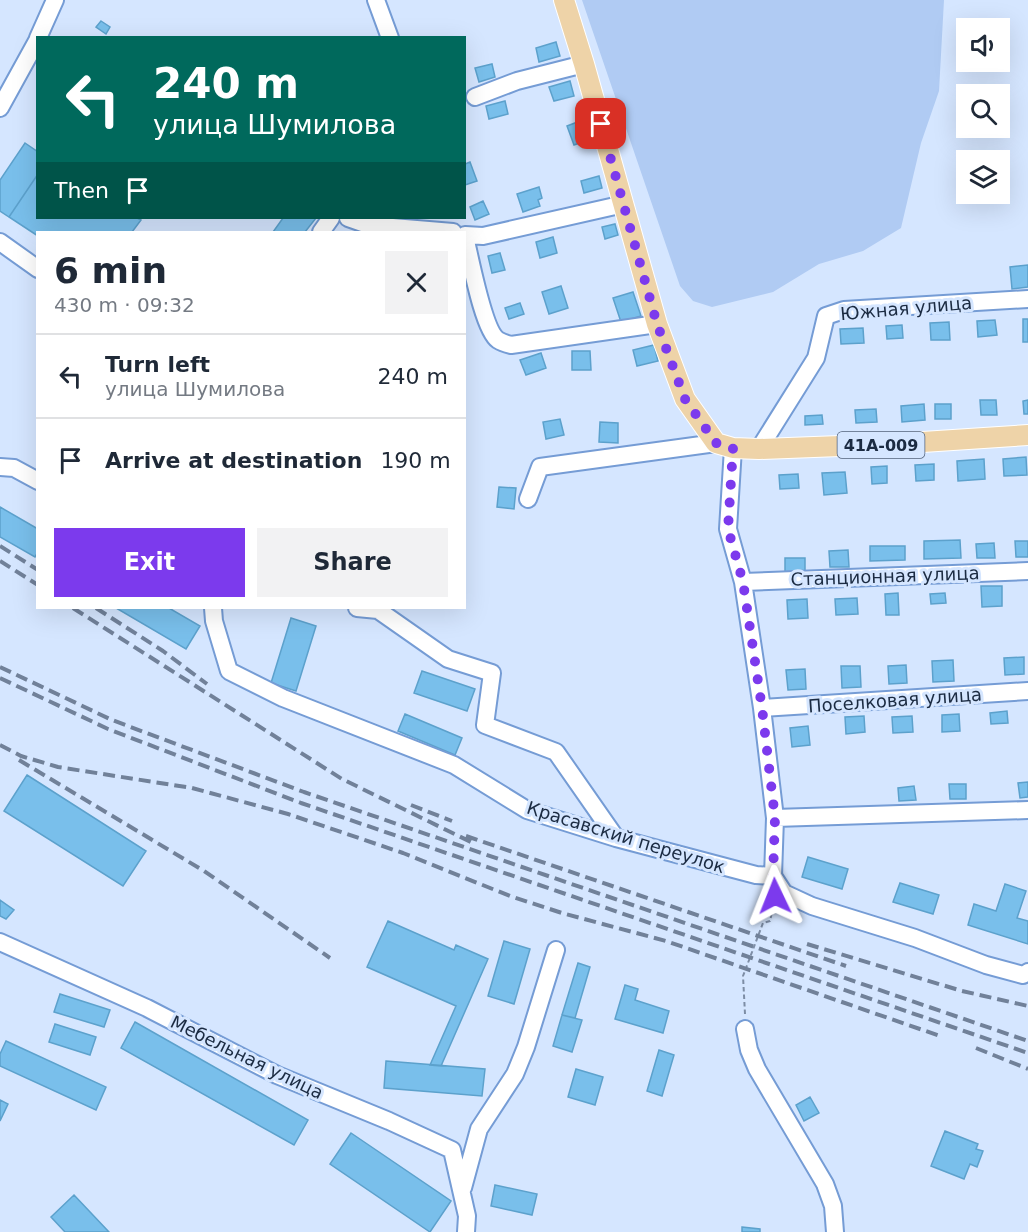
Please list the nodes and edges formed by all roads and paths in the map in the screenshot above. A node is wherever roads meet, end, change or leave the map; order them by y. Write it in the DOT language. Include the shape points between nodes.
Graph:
graph roads {
  1 [pos="55,0"];
  2 [pos="376,0"];
  3 [pos="564,0"];
  4 [pos="39,36"];
  5 [pos="389,36"];
  6 [pos="36,42"];
  7 [pos="584,64"];
  8 [pos="475,97"];
  9 [pos="0,108"];
  10 [pos="624,204"];
  11 [pos="351,219"];
  12 [pos="441,231"];
  13 [pos="466,235"];
  14 [pos="0,242"];
  15 [pos="466,243"];
  16 [pos="36,268"];
  17 [pos="1028,299"];
  18 [pos="657,324"];
  19 [pos="1028,435"];
  20 [pos="724,445"];
  21 [pos="759,449"];
  22 [pos="0,467"];
  23 [pos="36,480"];
  24 [pos="528,499"];
  25 [pos="1028,571"];
  26 [pos="743,582"];
  27 [pos="213,609"];
  28 [pos="368,609"];
  29 [pos="1028,691"];
  30 [pos="762,708"];
  31 [pos="1028,810"];
  32 [pos="775,818"];
  33 [pos="616,838"];
  34 [pos="773,876"];
  35 [pos="0,942"];
  36 [pos="556,950"];
  37 [pos="1028,972"];
  38 [pos="746,1029"];
  39 [pos="462,1192"];
  40 [pos="466,1232"];
  41 [pos="835,1232"];
  1 -- 4 [label="street"];
  2 -- 5 [label="street"];
  3 -- 7 [label="main road"];
  6 -- 9 [label="street"];
  7 -- 8 [label="street" via="517,81"];
  7 -- 10 [label="main road"];
  10 -- 13 [label="street" via="483,236"];
  10 -- 18 [label="main road"];
  11 -- 12 [label="street" via="368,225"];
  14 -- 16 [label="street"];
  15 -- 18 [label="street" via="489,330 497,340 511,345"];
  17 -- 21 [label="street, Южная улица" via="844,310 826,316 816,358"];
  18 -- 20 [label="main road" via="685,399"];
  19 -- 21 [label="main road, 41А-009"];
  20 -- 21 [label="main road, 41А-009"];
  20 -- 24 [label="street" via="540,468"];
  20 -- 26 [label="street" via="728,529"];
  22 -- 23 [label="street" via="14,468"];
  25 -- 26 [label="street, Станционная улица"];
  26 -- 30 [label="street"];
  27 -- 33 [label="street, Красавский переулок" via="229,671 283,698 454,765 527,810"];
  28 -- 33 [label="street" via="378,610 448,659 492,673 485,725 556,752"];
  29 -- 30 [label="street, Поселковая улица"];
  30 -- 32 [label="street"];
  31 -- 32 [label="street"];
  32 -- 34 [label="street"];
  33 -- 34 [label="street, Красавский переулок" via="756,875"];
  34 -- 37 [label="street" via="783,893 812,906 986,965 1023,975"];
  34 -- 38 [label="path" via="775,896 770,921 763,923 743,976"];
  35 -- 39 [label="street, Мебельная улица" via="147,1008 276,1075 452,1150"];
  36 -- 39 [label="street" via="526,1047 515,1074 479,1129"];
  38 -- 41 [label="street" via="757,1069 825,1184"];
  39 -- 40 [label="street, Мебельная улица"];
}
